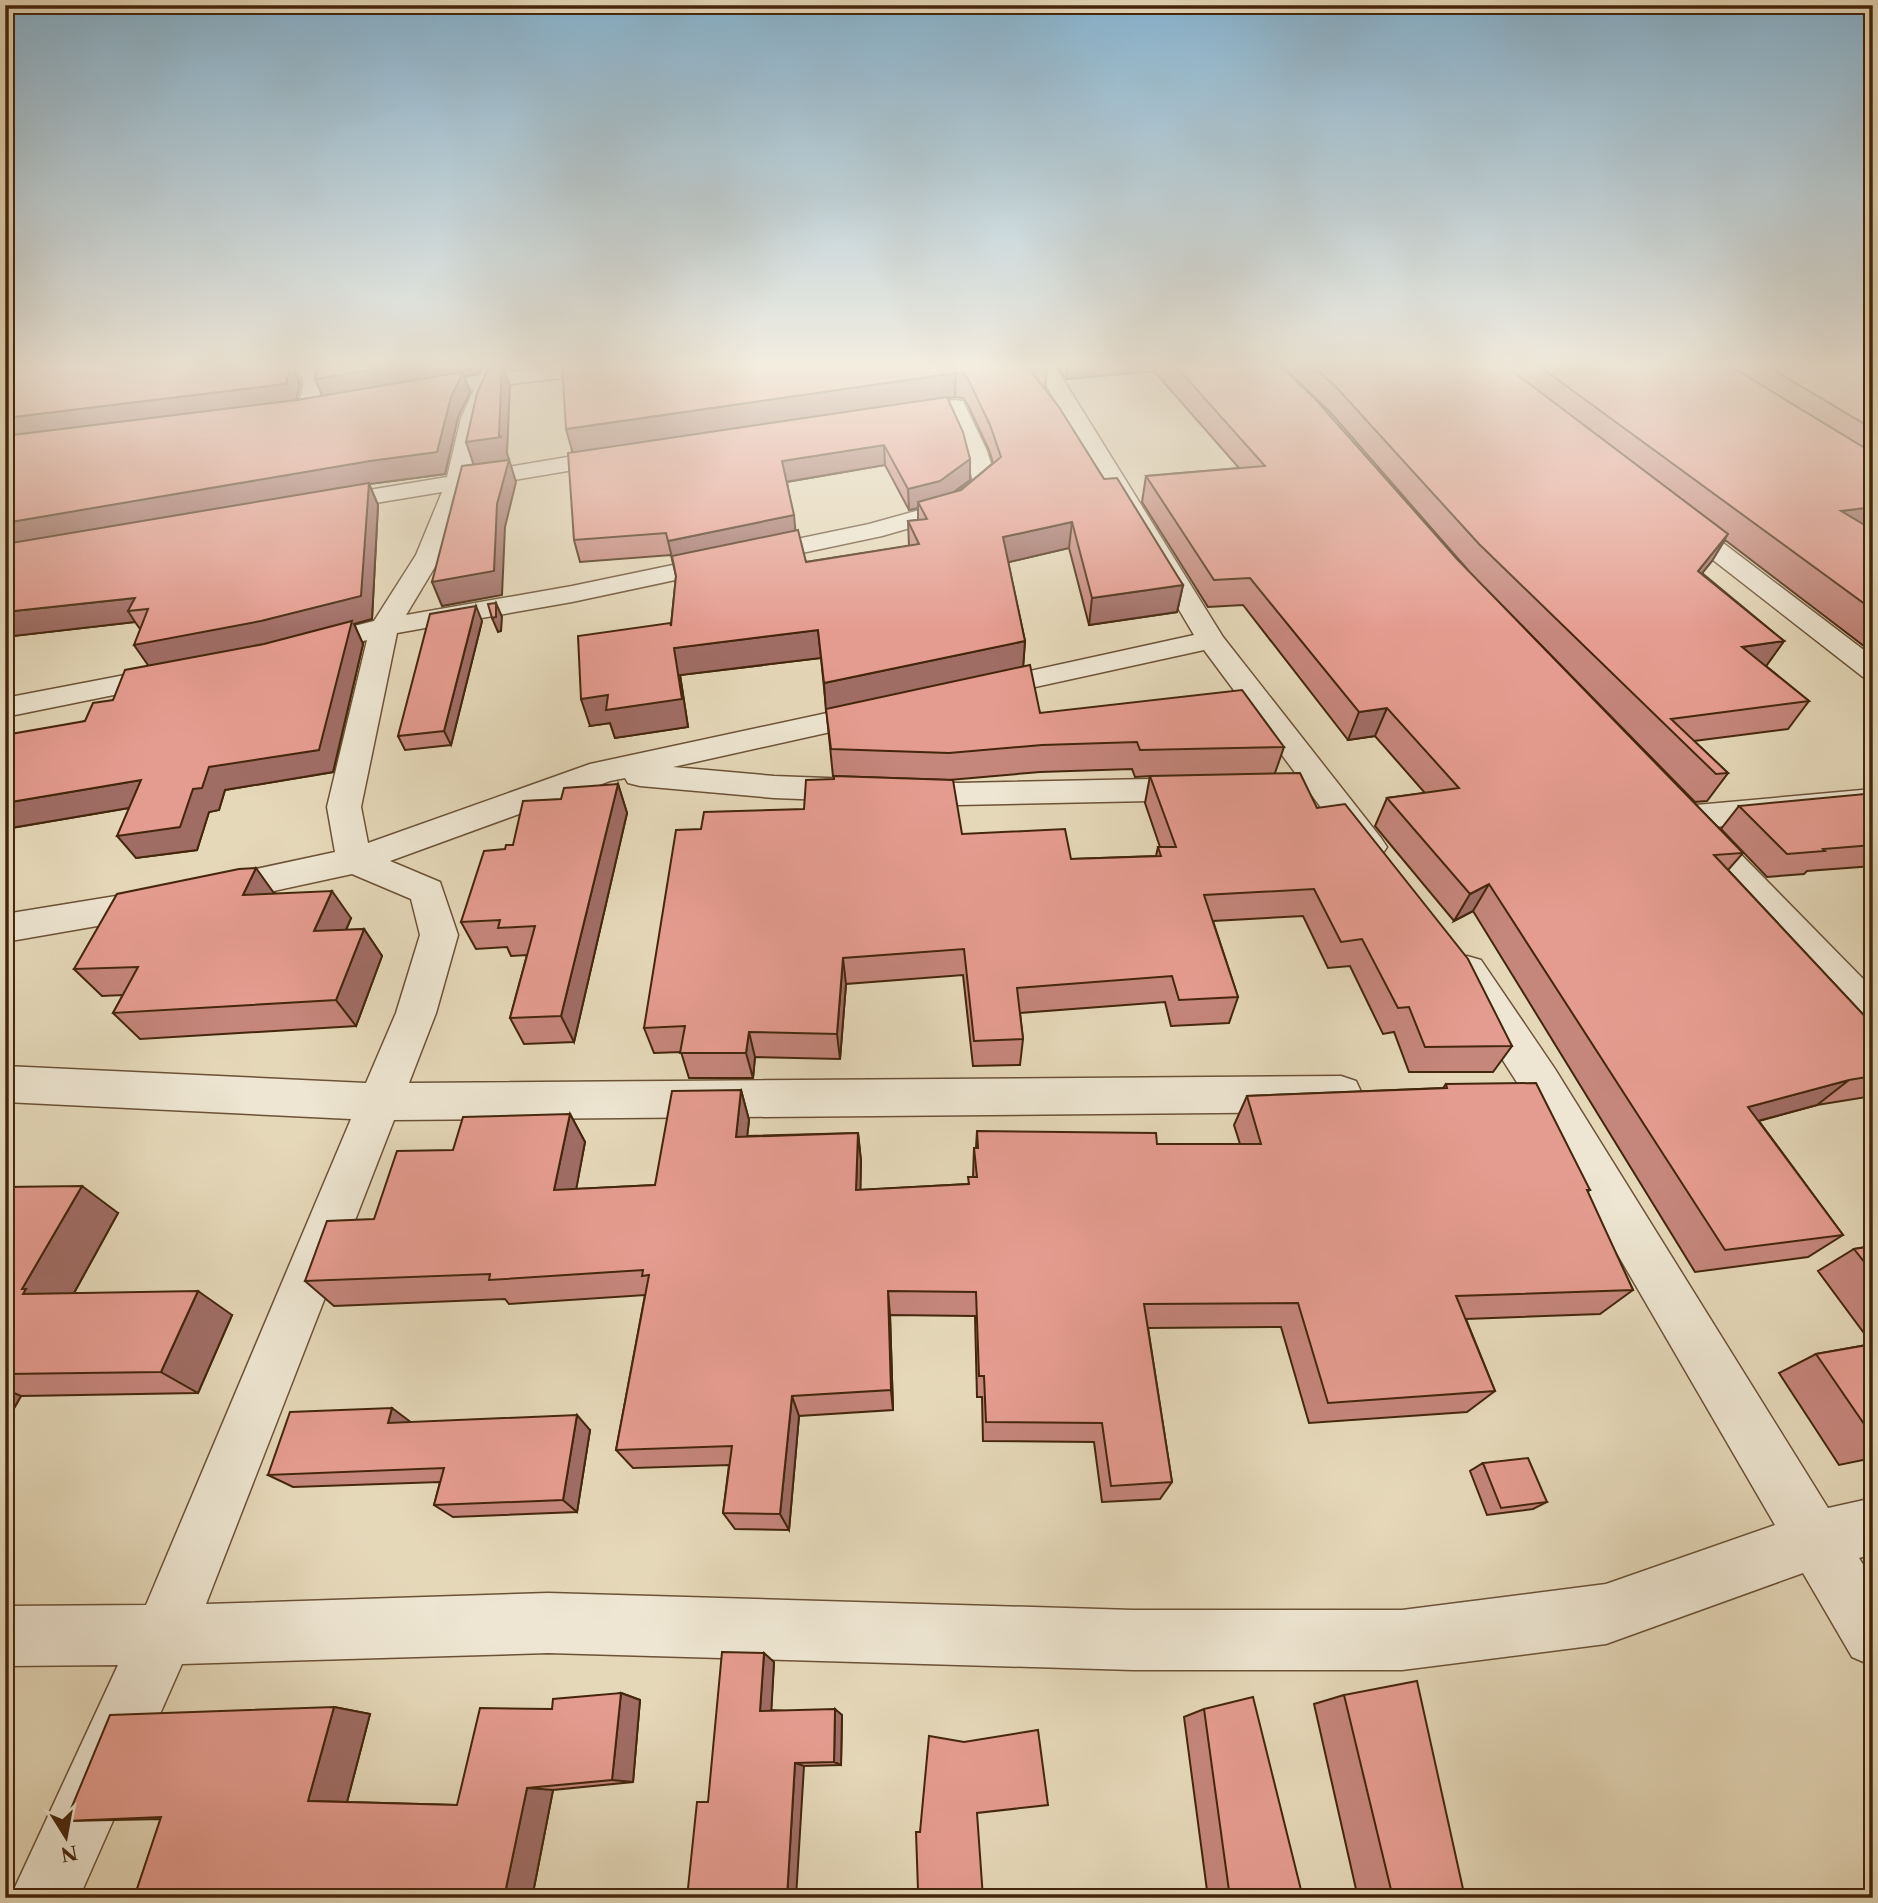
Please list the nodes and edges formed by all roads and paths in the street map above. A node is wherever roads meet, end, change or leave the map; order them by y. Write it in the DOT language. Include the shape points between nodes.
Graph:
graph roads {
  1 [pos="464,452"];
  2 [pos="643,452"];
  3 [pos="976,452"];
  4 [pos="1097,452"];
  5 [pos="458,481"];
  6 [pos="1652,500"];
  7 [pos="293,509"];
  8 [pos="384,627"];
  9 [pos="1211,640"];
  10 [pos="288,652"];
  11 [pos="197,670"];
  12 [pos="1873,671"];
  13 [pos="954,696"];
  14 [pos="914,704"];
  15 [pos="5,708"];
  16 [pos="602,772"];
  17 [pos="1320,786"];
  18 [pos="1278,787"];
  19 [pos="1236,788"];
  20 [pos="1873,800"];
  21 [pos="354,861"];
  22 [pos="1387,869"];
  23 [pos="5,928"];
  24 [pos="1445,942"];
  25 [pos="1873,1015"];
  26 [pos="5,1084"];
  27 [pos="1504,1092"];
  28 [pos="1546,1092"];
  29 [pos="1379,1093"];
  30 [pos="378,1102"];
  31 [pos="1873,1526"];
  32 [pos="1814,1540"];
  33 [pos="163,1635"];
  34 [pos="5,1636"];
  35 [pos="1873,1636"];
  36 [pos="44,1898"];
  1 -- 5 [label="street"];
  2 -- 5 [label="street"];
  3 -- 8 [label="street" via="985,483 950,509 873,531 572,594"];
  4 -- 9 [label="street"];
  5 -- 7 [label="street"];
  5 -- 8 [label="street" via="429,555"];
  6 -- 12 [label="street"];
  8 -- 10 [label="street"];
  8 -- 21 [label="street" via="344,807"];
  9 -- 13 [label="street"];
  9 -- 17 [label="street"];
  11 -- 15 [label="street"];
  14 -- 16 [label="street"];
  16 -- 19 [label="street" via="774,787 958,794"];
  16 -- 21 [label="street"];
  17 -- 18 [label="street"];
  17 -- 22 [label="street"];
  20 -- 25 [label="street" via="1675,808"];
  21 -- 23 [label="street" via="162,902"];
  21 -- 30 [label="street" via="427,891 439,935 416,1013"];
  24 -- 28 [label="street"];
  26 -- 30 [label="street"];
  27 -- 28 [label="street"];
  28 -- 32 [label="street"];
  29 -- 30 [label="street"];
  30 -- 33 [label="street"];
  31 -- 32 [label="street"];
  32 -- 33 [label="street" via="1606,1614 1402,1640 1133,1640 548,1623"];
  32 -- 35 [label="street"];
  33 -- 34 [label="street"];
  33 -- 36 [label="street"];
}
